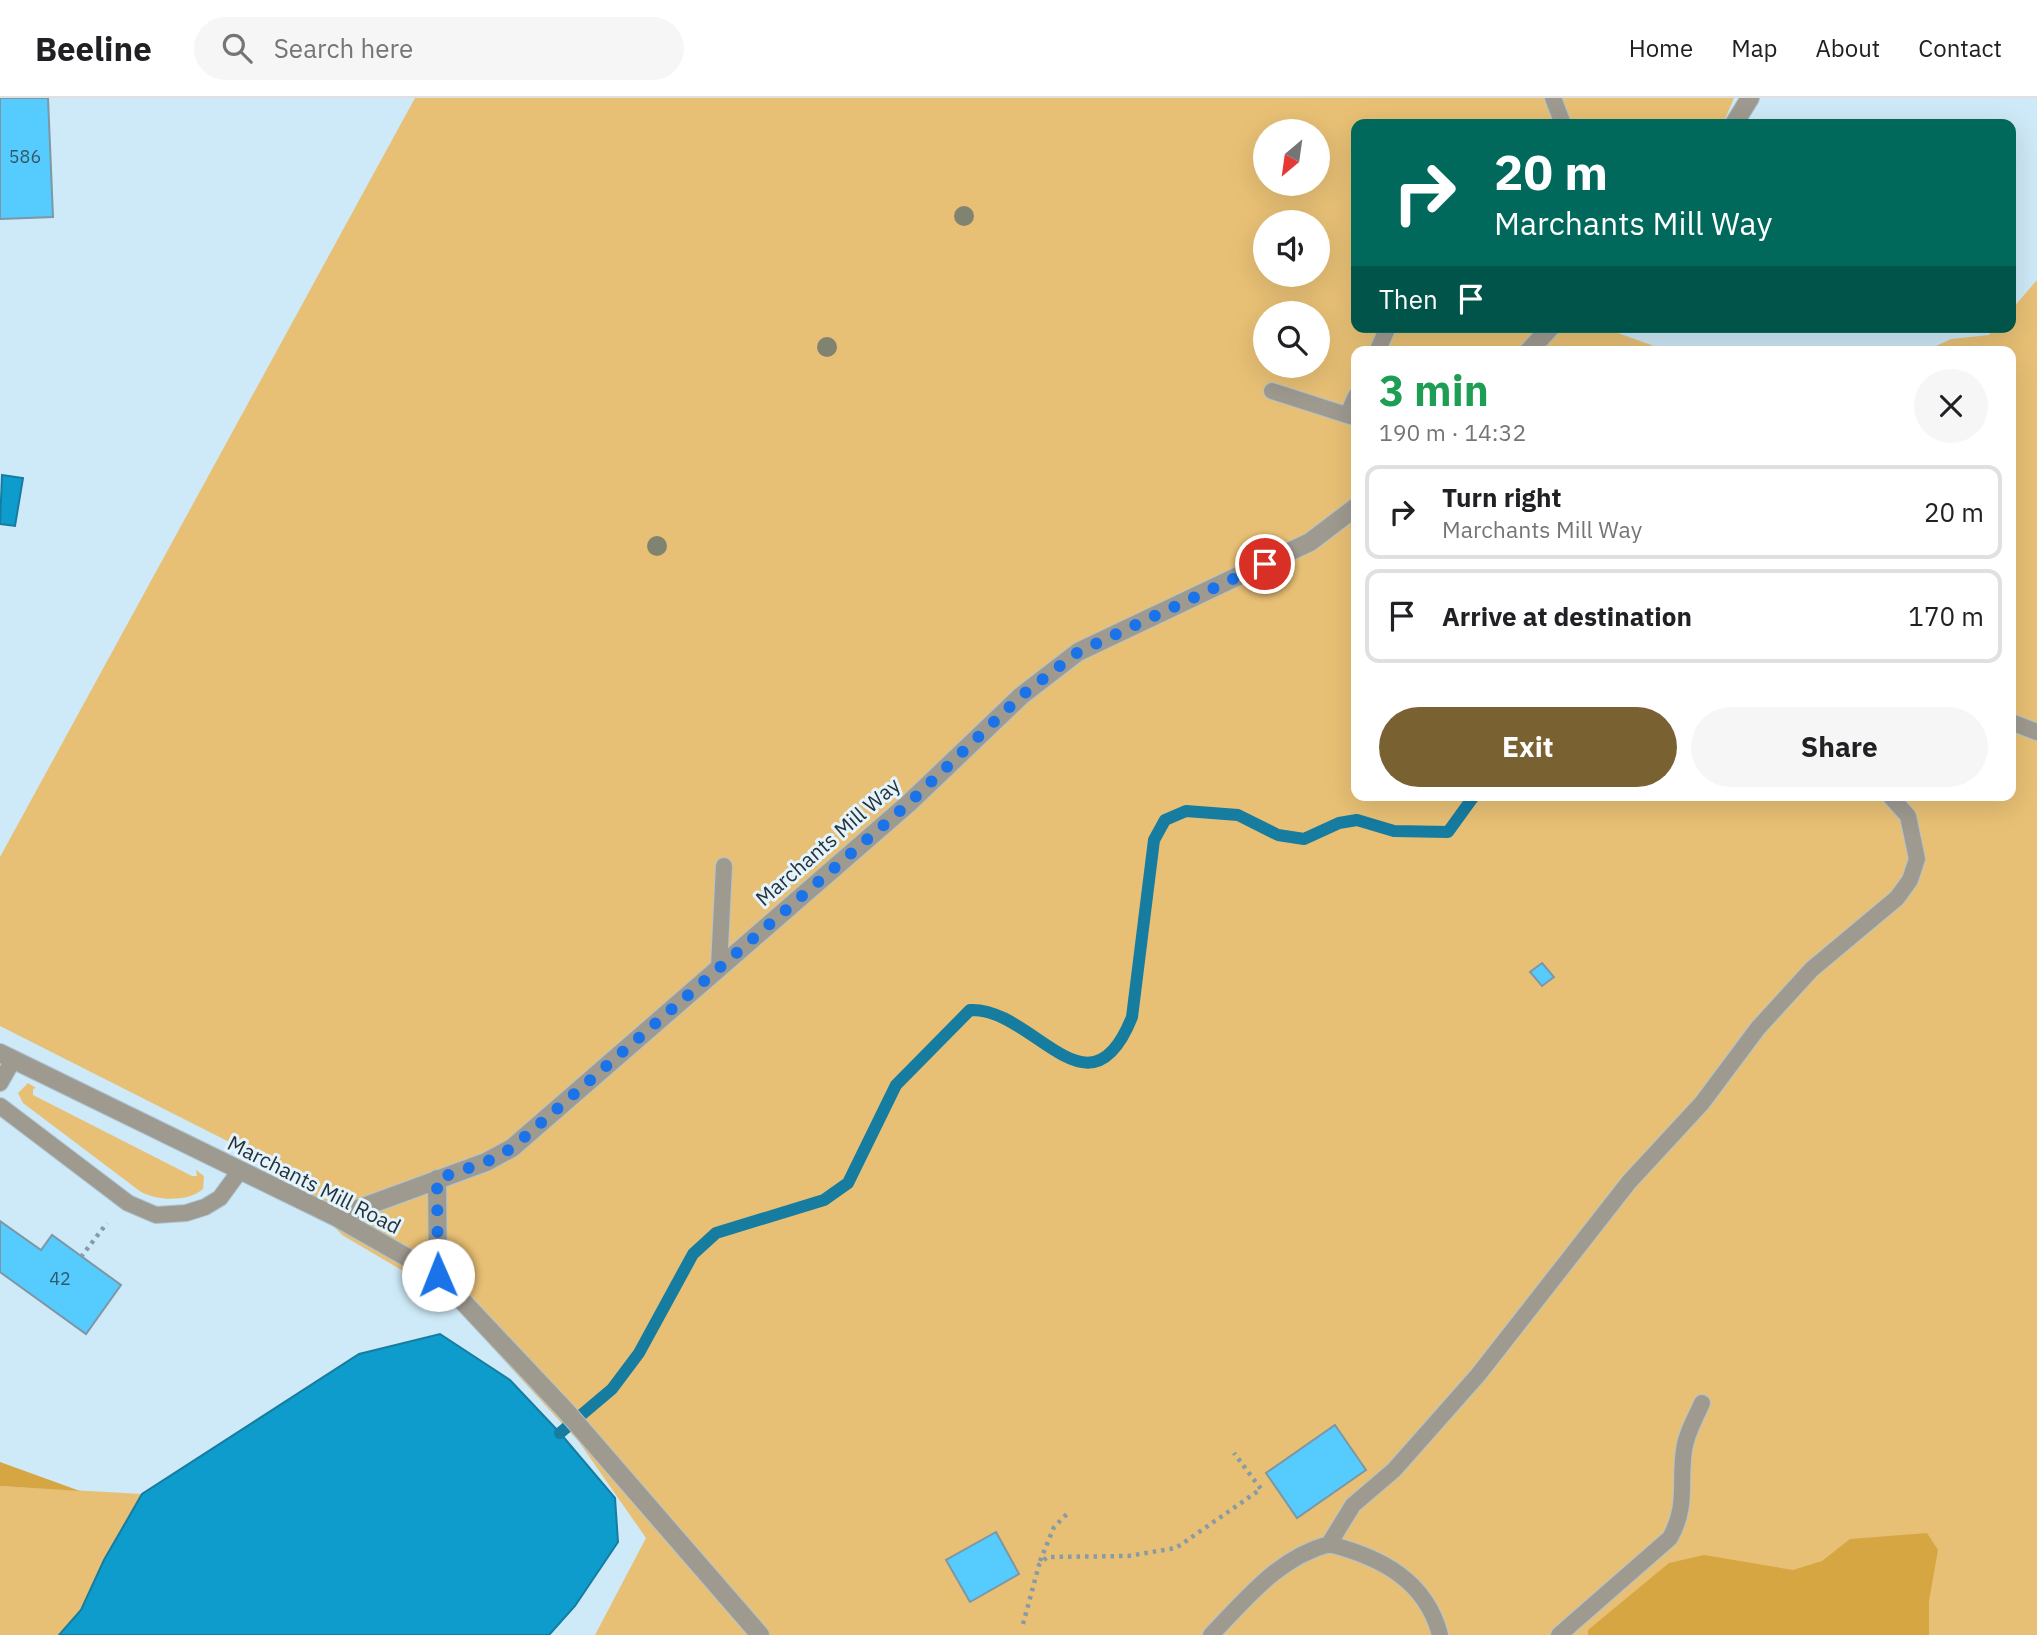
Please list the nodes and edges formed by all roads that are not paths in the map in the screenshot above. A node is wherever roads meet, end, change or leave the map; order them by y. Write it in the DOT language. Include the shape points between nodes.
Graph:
graph roads {
  1 [pos="1553,98"];
  2 [pos="1749,98"];
  3 [pos="1561,119"];
  4 [pos="1737,119"];
  5 [pos="1272,391"];
  6 [pos="1351,416"];
  7 [pos="1351,511"];
  8 [pos="2016,724"];
  9 [pos="2037,732"];
  10 [pos="1894,801"];
  11 [pos="724,866"];
  12 [pos="719,967"];
  13 [pos="7,1056"];
  14 [pos="0,1083"];
  15 [pos="0,1106"];
  16 [pos="239,1172"];
  17 [pos="437,1179"];
  18 [pos="336,1217"];
  19 [pos="438,1275"];
  20 [pos="1702,1403"];
  21 [pos="1329,1544"];
  22 [pos="760,1635"];
  23 [pos="1210,1635"];
  24 [pos="1440,1635"];
  25 [pos="1559,1635"];
  1 -- 3 [label="lane"];
  2 -- 4 [label="street"];
  5 -- 6 [label="lane"];
  7 -- 12 [label="street, Marchants Mill Way" via="1310,542 1078,652 1021,696 909,803"];
  8 -- 9 [label="lane"];
  10 -- 21 [label="lane" via="1908,816 1917,859 1897,898 1812,969 1758,1028 1702,1103 1629,1182 1478,1375 1394,1470 1353,1505"];
  11 -- 12 [label="lane"];
  12 -- 17 [label="street, Marchants Mill Way" via="512,1148"];
  13 -- 14 [label="lane"];
  13 -- 16 [label="street, Marchants Mill Road"];
  15 -- 16 [label="lane" via="124,1200 156,1214 186,1213 220,1198"];
  16 -- 18 [label="street, Marchants Mill Road"];
  17 -- 18 [label="street, Marchants Mill Way"];
  17 -- 19 [label="street"];
  18 -- 19 [label="street, Marchants Mill Road"];
  19 -- 22 [label="street, Marchants Mill Road" via="565,1410"];
  20 -- 25 [label="lane" via="1684,1447 1684,1501 1670,1538"];
  21 -- 23 [label="lane" via="1303,1551 1269,1576"];
  21 -- 24 [label="lane" via="1373,1558 1396,1572 1427,1601"];
}
